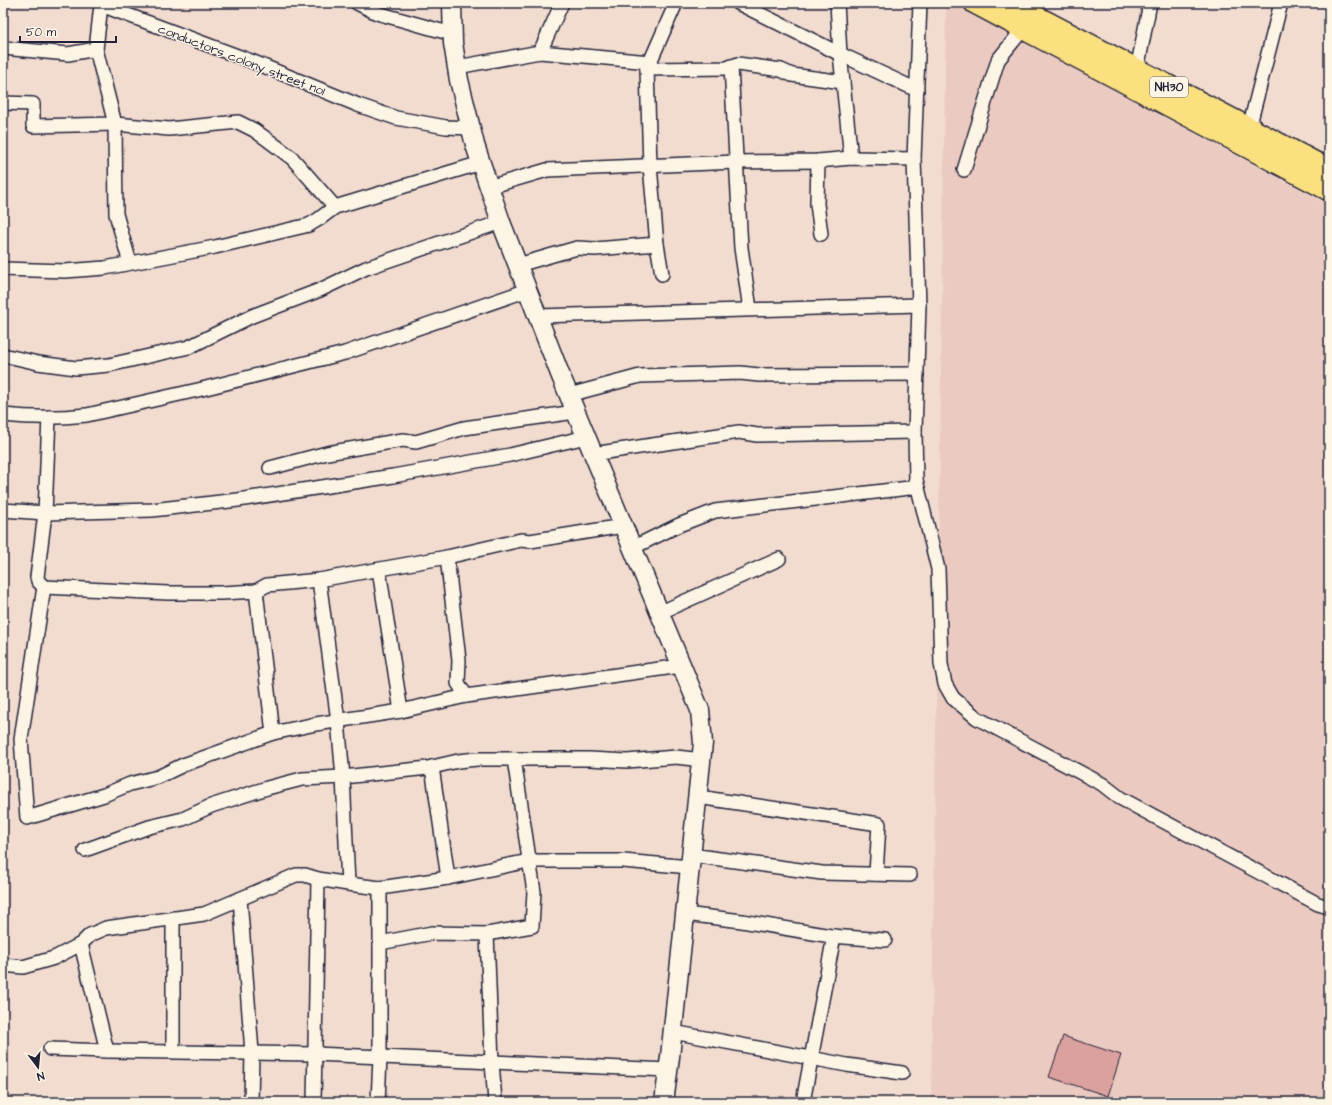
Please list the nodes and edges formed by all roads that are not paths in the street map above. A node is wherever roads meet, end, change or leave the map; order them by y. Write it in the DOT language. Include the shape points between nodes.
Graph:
graph roads {
  1 [pos="357,3"];
  2 [pos="452,3"];
  3 [pos="562,3"];
  4 [pos="676,3"];
  5 [pos="738,3"];
  6 [pos="837,3"];
  7 [pos="920,3"];
  8 [pos="975,3"];
  9 [pos="1010,3"];
  10 [pos="1150,3"];
  11 [pos="1281,3"];
  12 [pos="97,4"];
  13 [pos="1023,29"];
  14 [pos="452,34"];
  15 [pos="3,48"];
  16 [pos="96,49"];
  17 [pos="540,52"];
  18 [pos="840,54"];
  19 [pos="648,66"];
  20 [pos="731,66"];
  21 [pos="457,67"];
  22 [pos="1137,70"];
  23 [pos="843,82"];
  24 [pos="917,90"];
  25 [pos="3,103"];
  26 [pos="115,124"];
  27 [pos="470,128"];
  28 [pos="1249,128"];
  29 [pos="851,158"];
  30 [pos="914,159"];
  31 [pos="818,161"];
  32 [pos="736,162"];
  33 [pos="481,163"];
  34 [pos="650,166"];
  35 [pos="964,170"];
  36 [pos="1329,170"];
  37 [pos="490,187"];
  38 [pos="1329,190"];
  39 [pos="335,207"];
  40 [pos="501,222"];
  41 [pos="821,234"];
  42 [pos="657,244"];
  43 [pos="130,263"];
  44 [pos="518,265"];
  45 [pos="3,269"];
  46 [pos="662,274"];
  47 [pos="528,290"];
  48 [pos="919,305"];
  49 [pos="750,309"];
  50 [pos="538,316"];
  51 [pos="3,355"];
  52 [pos="917,374"];
  53 [pos="569,395"];
  54 [pos="575,412"];
  55 [pos="3,415"];
  56 [pos="49,417"];
  57 [pos="915,432"];
  58 [pos="586,437"];
  59 [pos="593,454"];
  60 [pos="270,468"];
  61 [pos="916,480"];
  62 [pos="3,510"];
  63 [pos="46,513"];
  64 [pos="623,526"];
  65 [pos="632,548"];
  66 [pos="447,557"];
  67 [pos="779,559"];
  68 [pos="380,570"];
  69 [pos="319,580"];
  70 [pos="44,587"];
  71 [pos="256,591"];
  72 [pos="659,613"];
  73 [pos="681,666"];
  74 [pos="466,696"];
  75 [pos="401,711"];
  76 [pos="338,721"];
  77 [pos="273,733"];
  78 [pos="514,759"];
  79 [pos="702,760"];
  80 [pos="432,767"];
  81 [pos="343,777"];
  82 [pos="698,797"];
  83 [pos="86,850"];
  84 [pos="528,860"];
  85 [pos="691,861"];
  86 [pos="876,874"];
  87 [pos="910,875"];
  88 [pos="448,878"];
  89 [pos="318,879"];
  90 [pos="348,884"];
  91 [pos="380,888"];
  92 [pos="240,899"];
  93 [pos="1329,907"];
  94 [pos="685,914"];
  95 [pos="173,918"];
  96 [pos="487,934"];
  97 [pos="834,936"];
  98 [pos="885,940"];
  99 [pos="81,944"];
  100 [pos="380,944"];
  101 [pos="3,965"];
  102 [pos="673,1032"];
  103 [pos="50,1049"];
  104 [pos="107,1051"];
  105 [pos="173,1051"];
  106 [pos="252,1052"];
  107 [pos="315,1054"];
  108 [pos="380,1056"];
  109 [pos="811,1058"];
  110 [pos="492,1062"];
  111 [pos="668,1070"];
  112 [pos="902,1073"];
  113 [pos="251,1102"];
  114 [pos="314,1102"];
  115 [pos="378,1102"];
  116 [pos="495,1102"];
  117 [pos="664,1102"];
  118 [pos="803,1102"];
  1 -- 14 [label="street" via="377,13"];
  2 -- 14 [label="main road"];
  3 -- 17 [label="street"];
  4 -- 19 [label="street"];
  5 -- 18 [label="street"];
  6 -- 18 [label="street"];
  7 -- 24 [label="street"];
  8 -- 13 [label="highway"];
  9 -- 22 [label="highway, NH30"];
  10 -- 22 [label="street"];
  11 -- 28 [label="street"];
  12 -- 16 [label="street, conductors colony street no1"];
  12 -- 27 [label="street, conductors colony street no1" via="396,118 446,128"];
  13 -- 35 [label="street" via="998,60"];
  13 -- 38 [label="highway"];
  14 -- 21 [label="main road"];
  15 -- 16 [label="street" via="68,54"];
  16 -- 26 [label="street, conductors colony street no1"];
  17 -- 19 [label="street"];
  17 -- 21 [label="street"];
  18 -- 23 [label="street"];
  18 -- 24 [label="street"];
  19 -- 20 [label="street"];
  19 -- 34 [label="street"];
  20 -- 23 [label="street" via="738,64 781,70 792,75"];
  20 -- 32 [label="street"];
  21 -- 27 [label="main road"];
  22 -- 28 [label="highway, NH30"];
  23 -- 29 [label="street"];
  24 -- 30 [label="street"];
  25 -- 26 [label="street" via="33,104 33,126"];
  26 -- 39 [label="street" via="169,129 238,122 254,130 292,158"];
  26 -- 43 [label="street, conductors colony street no1" via="116,214"];
  27 -- 33 [label="main road"];
  28 -- 36 [label="highway, NH30"];
  29 -- 30 [label="street"];
  29 -- 31 [label="street"];
  30 -- 48 [label="street"];
  31 -- 32 [label="street"];
  31 -- 41 [label="street" via="817,204"];
  32 -- 34 [label="street"];
  32 -- 49 [label="street" via="741,248"];
  33 -- 37 [label="main road"];
  33 -- 39 [label="street"];
  34 -- 37 [label="street" via="547,170"];
  34 -- 42 [label="street"];
  37 -- 40 [label="main road"];
  39 -- 43 [label="street" via="309,224 215,247"];
  40 -- 44 [label="main road"];
  40 -- 51 [label="street" via="366,268 320,290 252,316 189,347 109,365 76,368 38,364"];
  42 -- 44 [label="street" via="577,248"];
  42 -- 46 [label="street"];
  43 -- 45 [label="street" via="65,271"];
  44 -- 47 [label="main road"];
  47 -- 50 [label="main road"];
  47 -- 56 [label="street" via="345,353 87,416"];
  48 -- 49 [label="street"];
  48 -- 52 [label="street"];
  49 -- 50 [label="street"];
  50 -- 53 [label="main road"];
  52 -- 53 [label="street" via="740,373 640,376"];
  52 -- 57 [label="street"];
  53 -- 54 [label="main road"];
  54 -- 58 [label="main road"];
  54 -- 60 [label="street" via="464,428 416,442 403,440 327,453"];
  55 -- 56 [label="street"];
  56 -- 63 [label="street"];
  57 -- 59 [label="street" via="757,435 739,432"];
  57 -- 61 [label="street"];
  58 -- 59 [label="main road"];
  58 -- 63 [label="street" via="510,455 238,500 152,510"];
  59 -- 64 [label="main road"];
  61 -- 65 [label="street" via="909,488 716,511"];
  61 -- 93 [label="street" via="938,569 941,664 945,684 953,698 977,718 1102,784 1120,798 1312,901"];
  62 -- 63 [label="street"];
  63 -- 70 [label="street" via="37,577"];
  64 -- 65 [label="main road"];
  64 -- 66 [label="street" via="530,541 522,540"];
  65 -- 72 [label="main road"];
  66 -- 68 [label="street"];
  66 -- 74 [label="street" via="459,660 458,683"];
  67 -- 72 [label="street"];
  68 -- 69 [label="street"];
  68 -- 75 [label="street"];
  69 -- 71 [label="street" via="266,585"];
  69 -- 76 [label="street"];
  70 -- 71 [label="street" via="168,593"];
  70 -- 77 [label="street" via="21,739 27,818 158,777 183,765"];
  71 -- 77 [label="street"];
  72 -- 73 [label="main road"];
  73 -- 74 [label="street"];
  73 -- 79 [label="main road" via="700,710"];
  74 -- 75 [label="street"];
  75 -- 76 [label="street"];
  76 -- 77 [label="street"];
  76 -- 81 [label="street"];
  78 -- 79 [label="street" via="627,760 676,757"];
  78 -- 80 [label="street" via="477,759"];
  78 -- 84 [label="street"];
  79 -- 82 [label="main road"];
  80 -- 81 [label="street"];
  80 -- 88 [label="street"];
  81 -- 83 [label="street" via="302,779 267,788 211,806 183,819 149,827"];
  81 -- 90 [label="street"];
  82 -- 85 [label="main road"];
  82 -- 86 [label="street" via="879,824"];
  84 -- 85 [label="street"];
  84 -- 88 [label="street"];
  84 -- 96 [label="street" via="534,892 532,926"];
  85 -- 86 [label="street" via="822,873"];
  85 -- 94 [label="main road"];
  86 -- 87 [label="street"];
  88 -- 91 [label="street"];
  89 -- 90 [label="street"];
  89 -- 92 [label="street" via="296,875"];
  89 -- 107 [label="street"];
  90 -- 91 [label="street"];
  91 -- 100 [label="street"];
  92 -- 95 [label="street" via="204,914"];
  92 -- 106 [label="street"];
  94 -- 97 [label="street"];
  94 -- 102 [label="main road"];
  95 -- 99 [label="street" via="106,928 90,935"];
  95 -- 105 [label="street"];
  96 -- 100 [label="street" via="432,933"];
  96 -- 110 [label="street"];
  97 -- 98 [label="street"];
  97 -- 109 [label="street"];
  99 -- 101 [label="street" via="54,958 24,967"];
  99 -- 104 [label="street"];
  100 -- 108 [label="street"];
  102 -- 109 [label="street"];
  102 -- 111 [label="main road"];
  103 -- 104 [label="street"];
  104 -- 105 [label="street"];
  105 -- 106 [label="street"];
  106 -- 107 [label="street"];
  106 -- 113 [label="street"];
  107 -- 108 [label="street"];
  107 -- 114 [label="street"];
  108 -- 110 [label="street"];
  108 -- 115 [label="street"];
  109 -- 112 [label="street"];
  109 -- 118 [label="street"];
  110 -- 111 [label="street"];
  110 -- 116 [label="street"];
  111 -- 117 [label="main road"];
}
